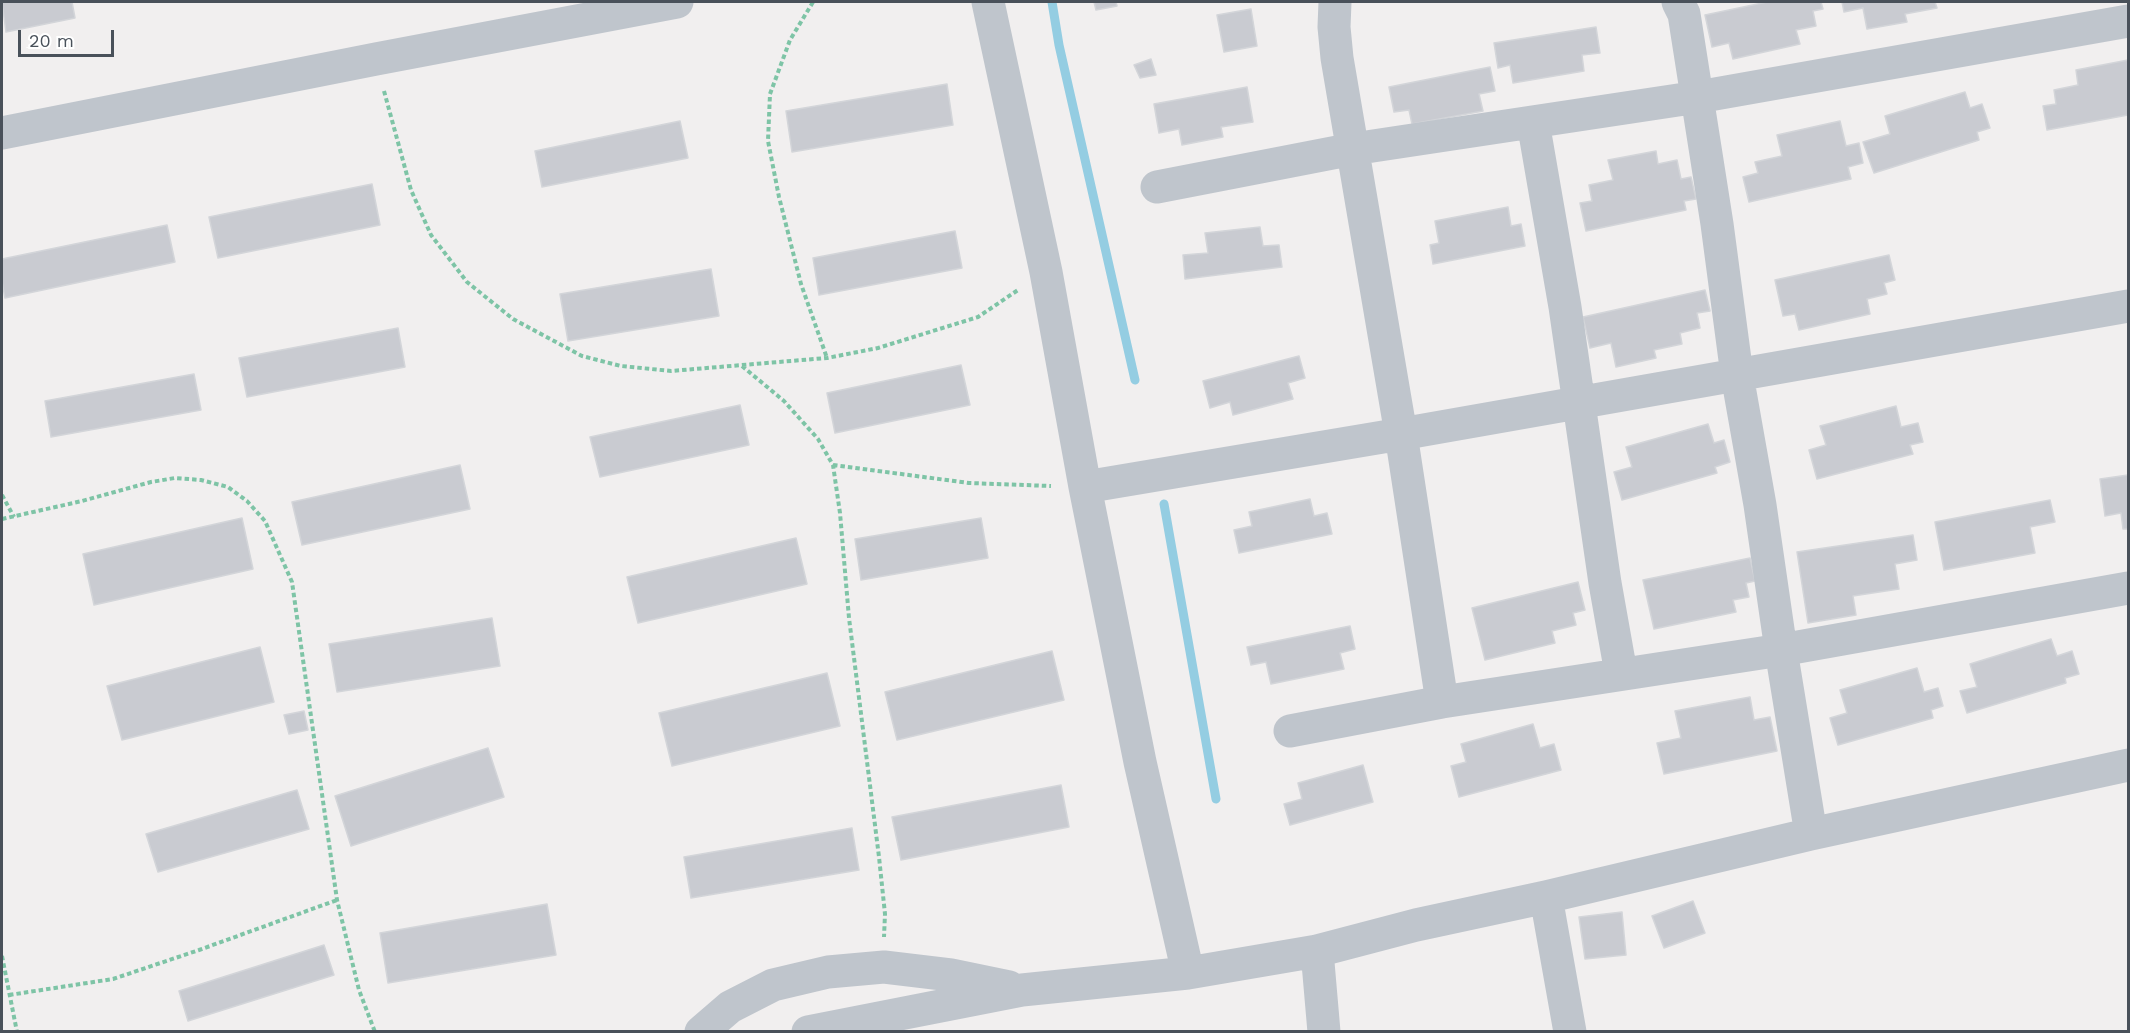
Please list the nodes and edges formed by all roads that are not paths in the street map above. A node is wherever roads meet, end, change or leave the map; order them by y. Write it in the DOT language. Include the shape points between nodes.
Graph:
graph roads {
  1 [pos="677,2"];
  2 [pos="988,2"];
  3 [pos="1335,2"];
  4 [pos="1678,2"];
  5 [pos="2128,21"];
  6 [pos="1698,97"];
  7 [pos="1533,122"];
  8 [pos="2,133"];
  9 [pos="1353,149"];
  10 [pos="1157,187"];
  11 [pos="2128,306"];
  12 [pos="1737,375"];
  13 [pos="1580,403"];
  14 [pos="1401,434"];
  15 [pos="1085,487"];
  16 [pos="2128,588"];
  17 [pos="1781,650"];
  18 [pos="1622,673"];
  19 [pos="1442,702"];
  20 [pos="1290,731"];
  21 [pos="2128,765"];
  22 [pos="1811,834"];
  23 [pos="1546,897"];
  24 [pos="1317,951"];
  25 [pos="1188,973"];
  26 [pos="1022,990"];
  27 [pos="891,1024"];
  28 [pos="701,1032"];
  29 [pos="808,1032"];
  30 [pos="1324,1032"];
  31 [pos="1570,1032"];
  1 -- 8 [label="lane"];
  2 -- 15 [label="lane" via="1046,272"];
  3 -- 9 [label="lane" via="1337,58"];
  4 -- 6 [label="lane" via="1684,14"];
  5 -- 6 [label="lane"];
  6 -- 7 [label="lane"];
  6 -- 12 [label="lane"];
  7 -- 9 [label="lane"];
  7 -- 13 [label="lane"];
  9 -- 10 [label="lane"];
  9 -- 14 [label="lane"];
  11 -- 12 [label="lane"];
  12 -- 13 [label="lane"];
  12 -- 17 [label="lane"];
  13 -- 14 [label="lane"];
  13 -- 18 [label="lane"];
  14 -- 15 [label="lane"];
  14 -- 19 [label="lane"];
  15 -- 25 [label="lane" via="1140,762"];
  16 -- 17 [label="lane"];
  17 -- 18 [label="lane"];
  17 -- 22 [label="lane"];
  18 -- 19 [label="lane"];
  19 -- 20 [label="lane"];
  21 -- 22 [label="lane"];
  22 -- 23 [label="lane"];
  23 -- 24 [label="lane"];
  23 -- 31 [label="lane"];
  24 -- 25 [label="lane"];
  24 -- 30 [label="lane"];
  25 -- 26 [label="lane"];
  26 -- 27 [label="lane"];
  26 -- 28 [label="lane" via="951,975 884,967 828,972 773,985 730,1007"];
  27 -- 29 [label="lane"];
}
